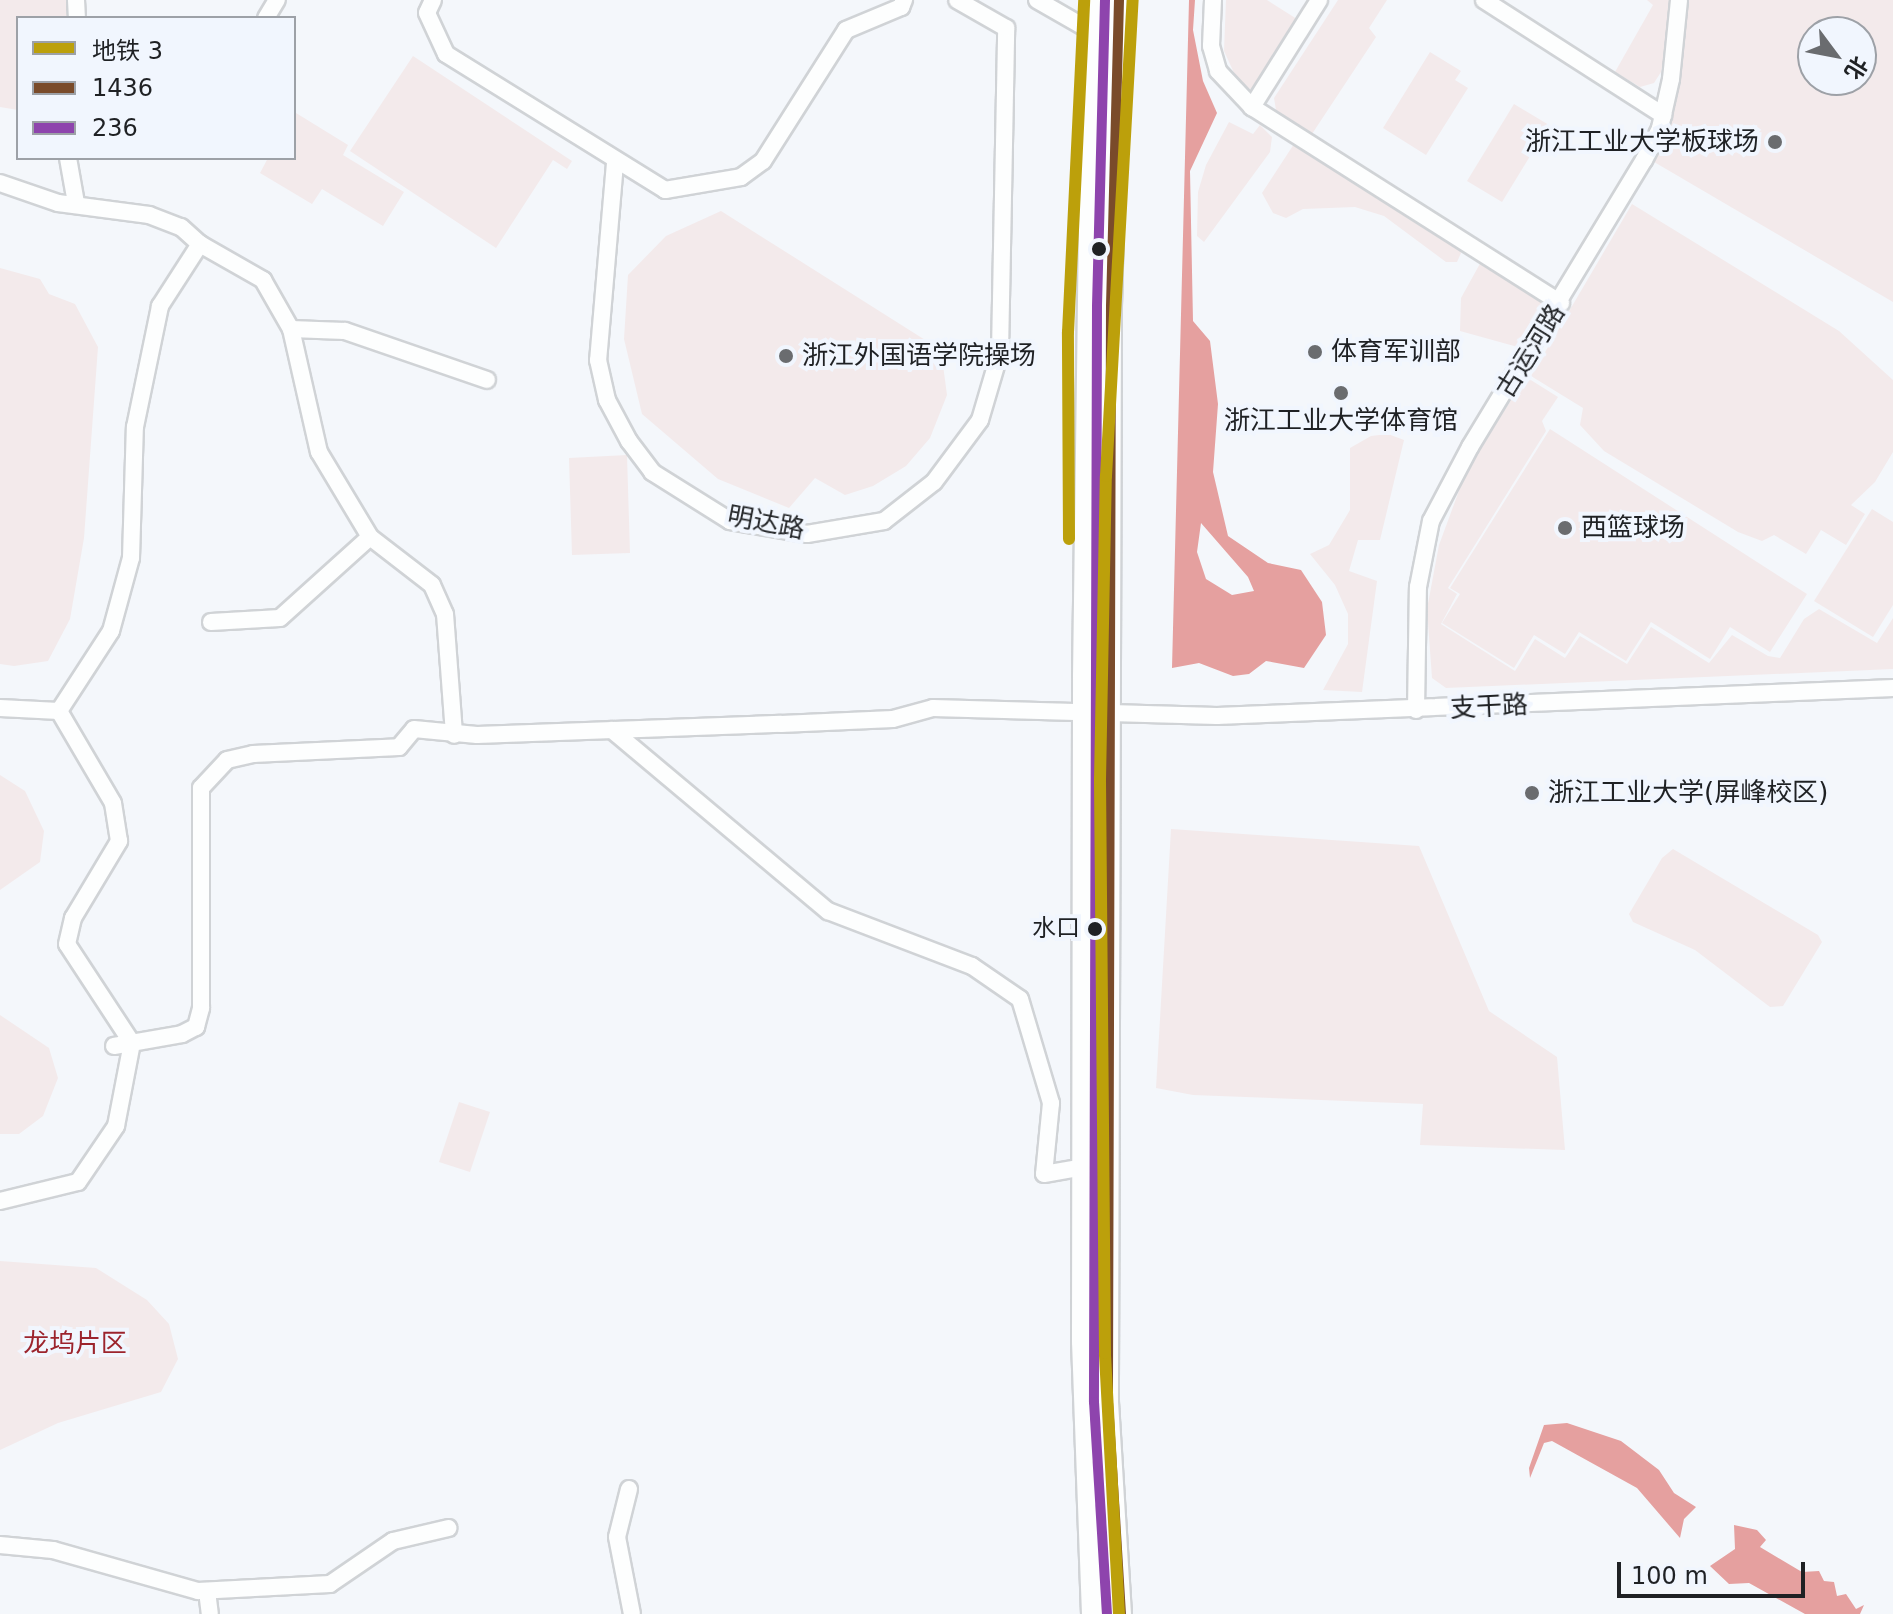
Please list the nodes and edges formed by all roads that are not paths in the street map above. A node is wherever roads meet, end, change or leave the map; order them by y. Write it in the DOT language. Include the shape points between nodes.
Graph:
graph roads {
  1 [pos="433,0"];
  2 [pos="904,0"];
  3 [pos="957,0"];
  4 [pos="1037,0"];
  5 [pos="1092,0"];
  6 [pos="1119,0"];
  7 [pos="1213,0"];
  8 [pos="1319,0"];
  9 [pos="1484,0"];
  10 [pos="1679,0"];
  11 [pos="1091,31"];
  12 [pos="1252,107"];
  13 [pos="1663,115"];
  14 [pos="68,160"];
  15 [pos="615,163"];
  16 [pos="0,183"];
  17 [pos="76,203"];
  18 [pos="200,244"];
  19 [pos="1561,303"];
  20 [pos="291,329"];
  21 [pos="487,380"];
  22 [pos="370,537"];
  23 [pos="211,622"];
  24 [pos="1893,688"];
  25 [pos="0,708"];
  26 [pos="1416,710"];
  27 [pos="59,711"];
  28 [pos="1084,713"];
  29 [pos="1110,714"];
  30 [pos="612,730"];
  31 [pos="454,735"];
  32 [pos="132,1043"];
  33 [pos="114,1046"];
  34 [pos="1083,1167"];
  35 [pos="0,1201"];
  36 [pos="629,1489"];
  37 [pos="449,1528"];
  38 [pos="0,1545"];
  39 [pos="207,1591"];
  40 [pos="1120,1602"];
  41 [pos="1091,1604"];
  42 [pos="210,1614"];
  43 [pos="632,1614"];
  1 -- 15 [label="street" via="427,13 446,54"];
  2 -- 15 [label="street" via="901,7 846,30 763,161 741,177 665,190"];
  3 -- 15 [label="street, 明达路" via="1006,28 1000,352 980,420 934,482 884,521 807,534 730,521 652,472 607,400 598,360"];
  4 -- 11 [label="street"];
  5 -- 11 [label="main road"];
  6 -- 29 [label="main road"];
  7 -- 12 [label="street" via="1211,46 1218,71"];
  8 -- 12 [label="street"];
  9 -- 13 [label="street"];
  10 -- 13 [label="street, 古运河路"];
  11 -- 28 [label="main road"];
  12 -- 19 [label="street"];
  13 -- 19 [label="street, 古运河路" via="1636,176"];
  14 -- 17 [label="street"];
  16 -- 17 [label="street" via="26,196"];
  17 -- 18 [label="street" via="149,215 181,227"];
  18 -- 20 [label="street" via="263,280"];
  18 -- 27 [label="street" via="160,306 135,427 131,558 111,631"];
  19 -- 26 [label="street, 古运河路" via="1431,521 1418,587"];
  20 -- 21 [label="street" via="345,331"];
  20 -- 22 [label="street" via="319,452"];
  22 -- 23 [label="street" via="280,618"];
  22 -- 31 [label="street" via="432,585 445,614"];
  24 -- 26 [label="street, 支干路"];
  25 -- 27 [label="street"];
  26 -- 29 [label="street, 支干路"];
  27 -- 32 [label="street" via="113,803 119,841 73,918 67,944"];
  28 -- 29 [label="street, 支干路"];
  28 -- 30 [label="street, 支干路" via="933,708 893,719"];
  28 -- 34 [label="main road"];
  29 -- 40 [label="main road" via="1108,1402"];
  30 -- 31 [label="street, 支干路"];
  30 -- 34 [label="street" via="828,911 972,966 1020,999 1051,1103 1044,1174"];
  31 -- 32 [label="street, 支干路" via="414,729 399,747 253,754 227,760 214,772 201,788 198,806 201,1008 196,1027"];
  32 -- 33 [label="street"];
  32 -- 35 [label="street" via="116,1126 78,1182"];
  34 -- 41 [label="main road" via="1082,1387"];
  36 -- 43 [label="street" via="617,1537"];
  37 -- 39 [label="street" via="393,1541 330,1584"];
  38 -- 39 [label="street" via="53,1550"];
  39 -- 42 [label="street"];
}
